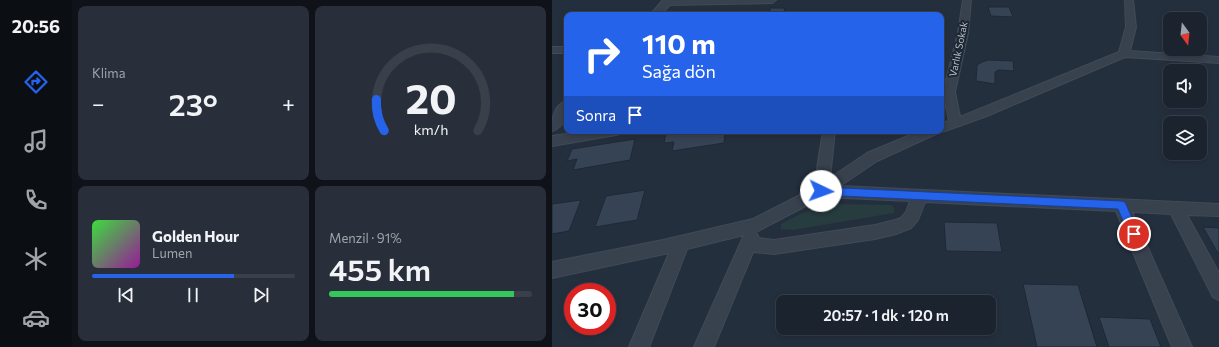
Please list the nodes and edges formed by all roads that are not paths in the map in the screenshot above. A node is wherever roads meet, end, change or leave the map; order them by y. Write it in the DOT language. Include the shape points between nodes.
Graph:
graph roads {
  1 [pos="772,0"];
  2 [pos="967,0"];
  3 [pos="1129,0"];
  4 [pos="668,1"];
  5 [pos="658,12"];
  6 [pos="552,50"];
  7 [pos="564,50"];
  8 [pos="1124,54"];
  9 [pos="1219,60"];
  10 [pos="564,110"];
  11 [pos="956,122"];
  12 [pos="552,126"];
  13 [pos="944,127"];
  14 [pos="597,134"];
  15 [pos="829,134"];
  16 [pos="925,134"];
  17 [pos="552,141"];
  18 [pos="821,191"];
  19 [pos="919,196"];
  20 [pos="1121,205"];
  21 [pos="1176,208"];
  22 [pos="1219,210"];
  23 [pos="756,225"];
  24 [pos="681,243"];
  25 [pos="748,244"];
  26 [pos="552,270"];
  27 [pos="1219,291"];
  28 [pos="639,347"];
  29 [pos="704,347"];
  30 [pos="1182,347"];
  1 -- 4 [label="street"];
  2 -- 11 [label="street, Varlık Sokak" via="963,33 949,92"];
  3 -- 8 [label="street" via="1131,27"];
  4 -- 5 [label="street"];
  6 -- 7 [label="street"];
  8 -- 9 [label="street"];
  8 -- 11 [label="street"];
  10 -- 12 [label="street"];
  11 -- 13 [label="street"];
  14 -- 17 [label="street"];
  15 -- 18 [label="street"];
  16 -- 18 [label="street" via="872,157"];
  18 -- 19 [label="street"];
  18 -- 23 [label="street"];
  19 -- 20 [label="street"];
  19 -- 25 [label="street" via="914,215 906,223 896,227 774,247"];
  20 -- 21 [label="street"];
  20 -- 30 [label="street"];
  21 -- 22 [label="street"];
  21 -- 27 [label="street"];
  23 -- 24 [label="street"];
  23 -- 25 [label="street"];
  24 -- 26 [label="street"];
  24 -- 28 [label="street"];
  25 -- 29 [label="street"];
}
